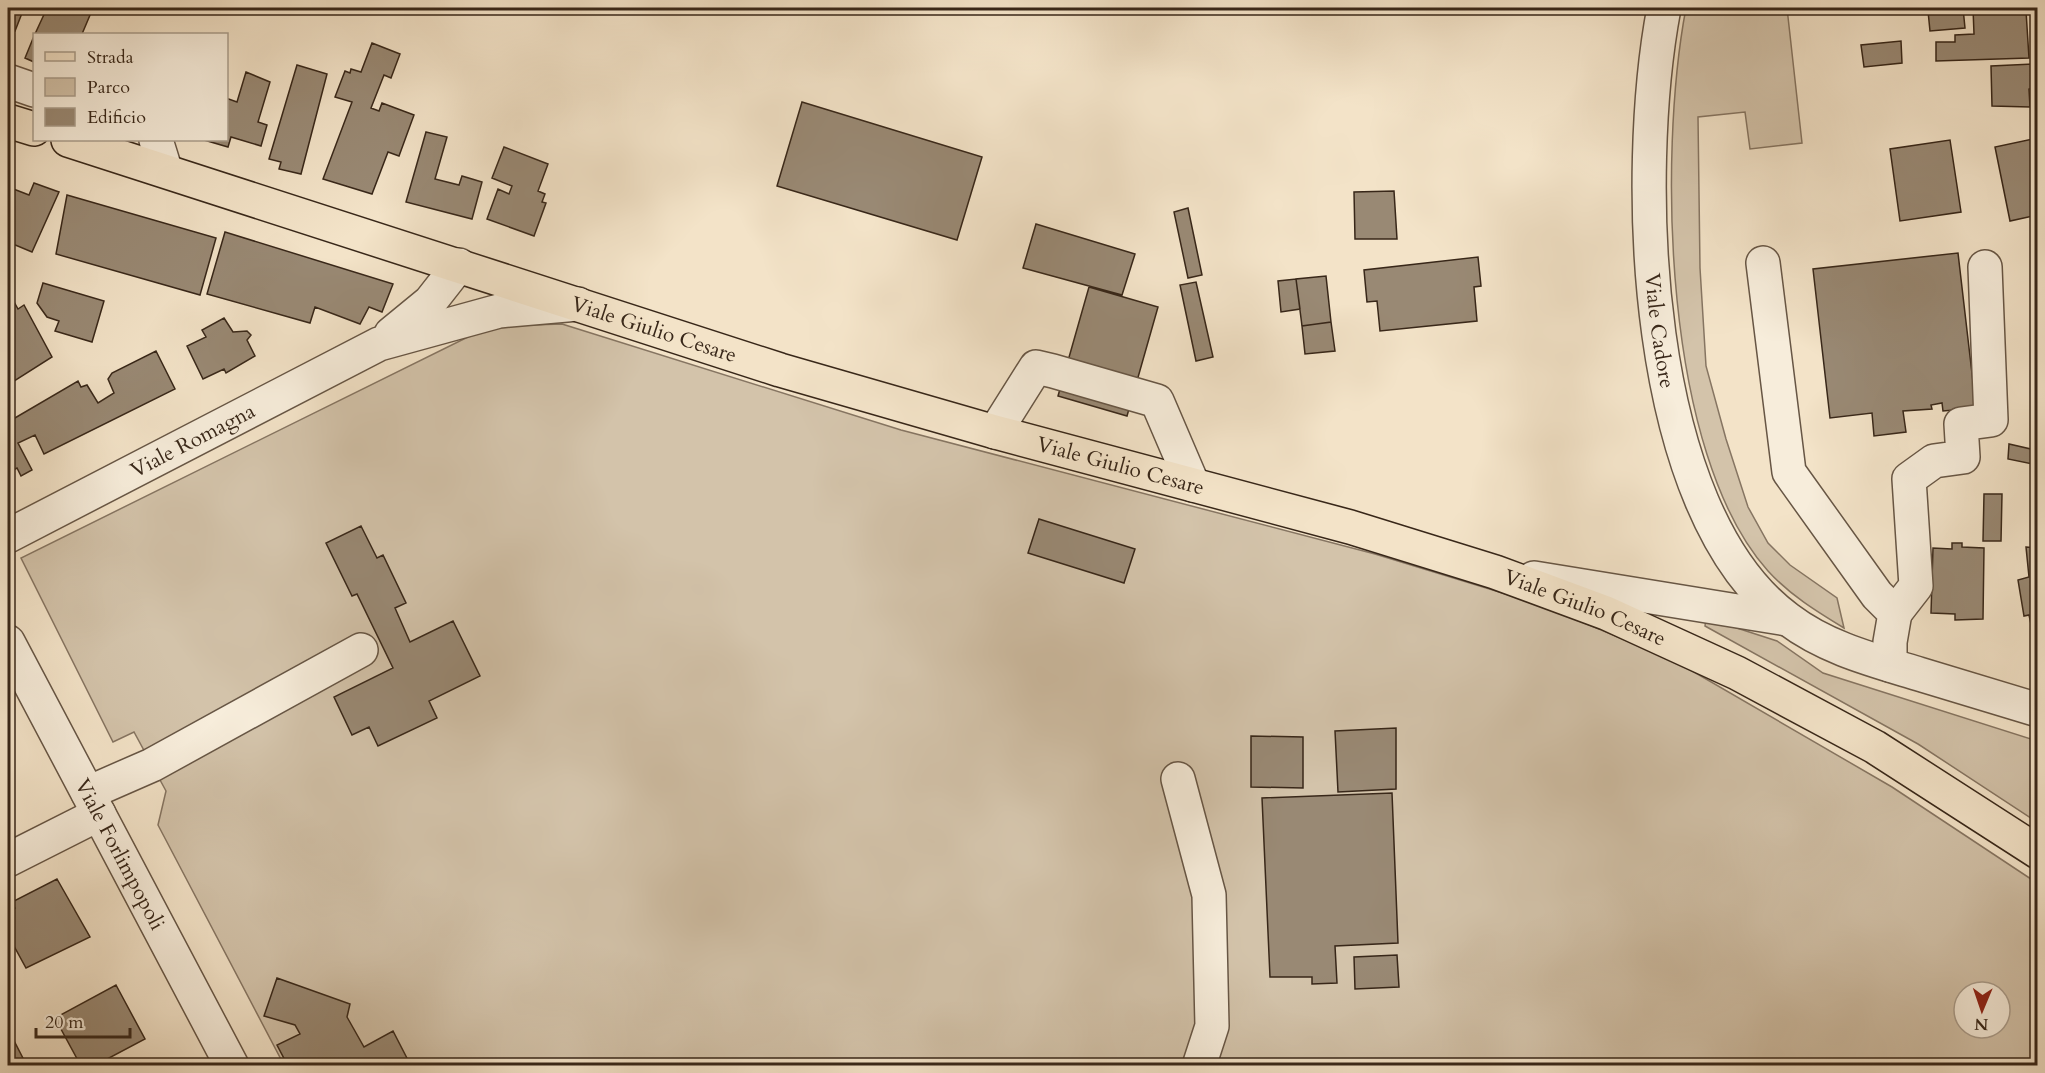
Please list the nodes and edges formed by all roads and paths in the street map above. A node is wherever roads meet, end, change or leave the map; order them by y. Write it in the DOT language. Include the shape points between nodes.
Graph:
graph roads {
  1 [pos="1664,8"];
  2 [pos="8,81"];
  3 [pos="33,90"];
  4 [pos="75,141"];
  5 [pos="161,154"];
  6 [pos="1763,263"];
  7 [pos="459,265"];
  8 [pos="1985,267"];
  9 [pos="582,304"];
  10 [pos="379,345"];
  11 [pos="995,432"];
  12 [pos="1193,485"];
  13 [pos="8,536"];
  14 [pos="1495,572"];
  15 [pos="1895,613"];
  16 [pos="1787,619"];
  17 [pos="8,642"];
  18 [pos="361,650"];
  19 [pos="1890,665"];
  20 [pos="2037,710"];
  21 [pos="1178,779"];
  22 [pos="93,804"];
  23 [pos="2037,852"];
  24 [pos="8,860"];
  25 [pos="219,1061"];
  26 [pos="1199,1065"];
  1 -- 16 [label="street, Viale Cadore" via="1651,116 1648,195 1665,365 1681,443 1706,514 1751,584"];
  2 -- 3 [label="street"];
  4 -- 5 [label="main road, Viale Giulio Cesare"];
  5 -- 7 [label="main road, Viale Giulio Cesare"];
  6 -- 15 [label="street" via="1789,472 1877,595"];
  7 -- 9 [label="main road, Viale Giulio Cesare"];
  7 -- 10 [label="street, Viale Romagna" via="430,302"];
  8 -- 15 [label="street" via="1991,420 1961,424 1963,458 1934,461 1908,479 1916,586"];
  9 -- 10 [label="street, Viale Romagna" via="499,311"];
  9 -- 11 [label="main road, Viale Giulio Cesare" via="780,370"];
  10 -- 13 [label="street, Viale Romagna"];
  11 -- 12 [label="main road, Viale Giulio Cesare"];
  11 -- 12 [label="street" via="1036,368 1053,371 1156,401"];
  12 -- 14 [label="main road, Viale Giulio Cesare" via="1350,527"];
  14 -- 16 [label="street"];
  14 -- 23 [label="main road, Viale Giulio Cesare" via="1606,613 1737,673 1875,747"];
  15 -- 19 [label="street"];
  16 -- 19 [label="street" via="1835,647"];
  17 -- 22 [label="street, Viale Forlimpopoli"];
  18 -- 22 [label="street" via="152,765"];
  19 -- 20 [label="street"];
  21 -- 26 [label="street" via="1209,895 1212,1026"];
  22 -- 24 [label="street"];
  22 -- 25 [label="street, Viale Forlimpopoli"];
}
